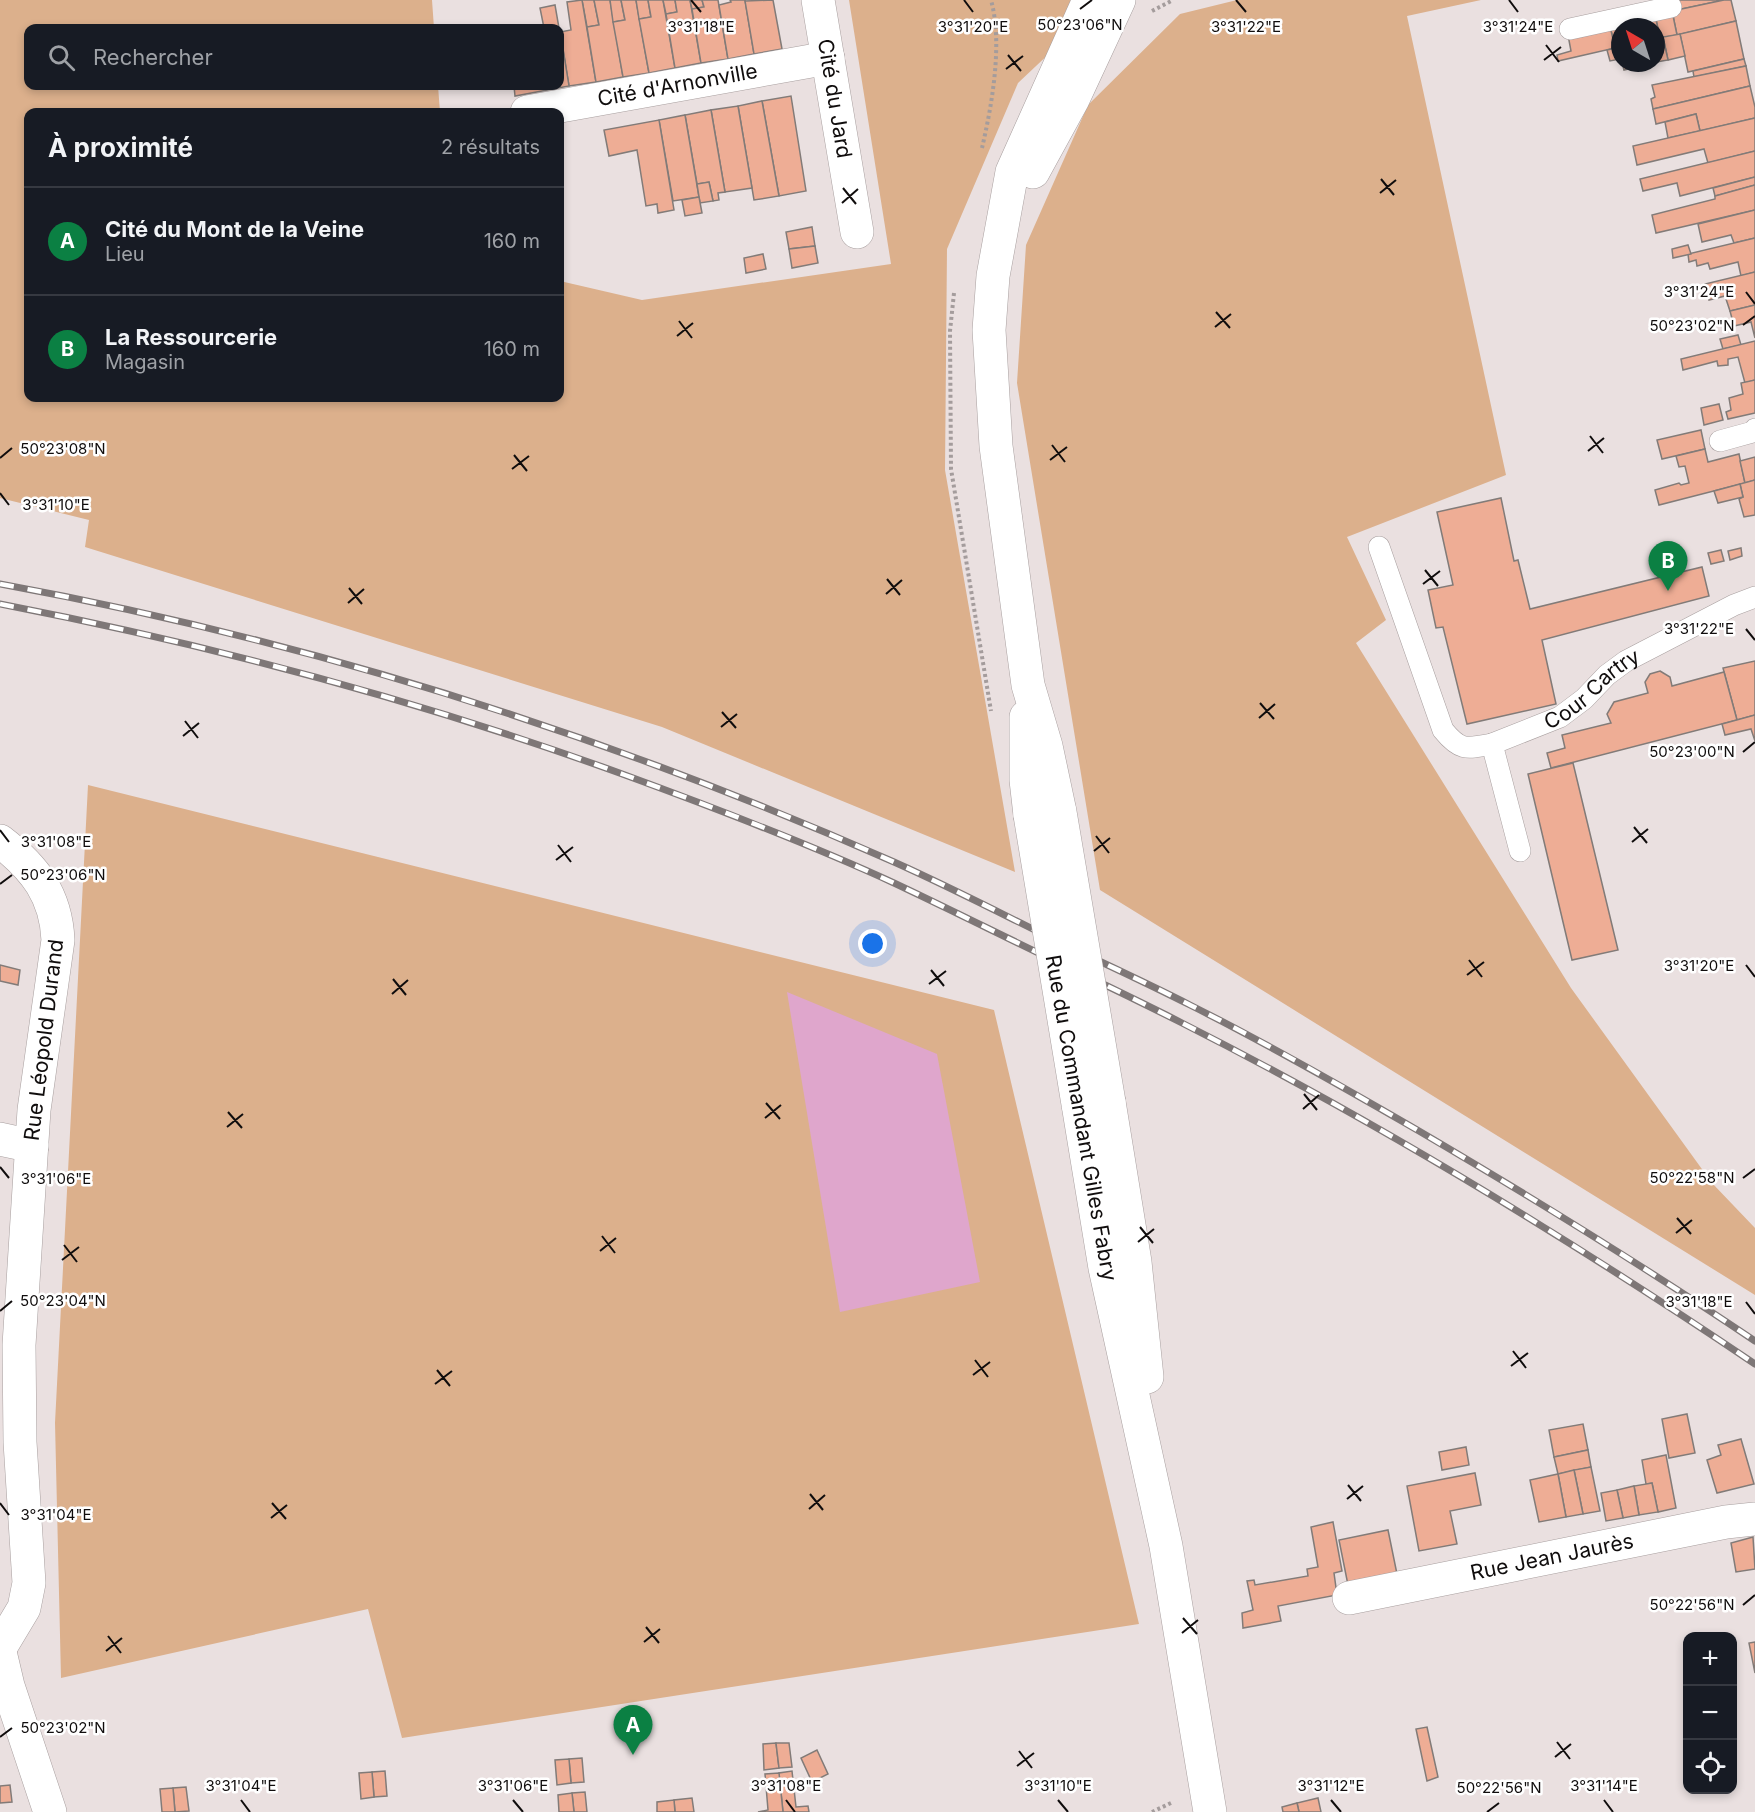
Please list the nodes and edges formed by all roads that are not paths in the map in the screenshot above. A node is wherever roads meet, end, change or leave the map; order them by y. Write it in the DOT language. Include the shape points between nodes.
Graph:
graph roads {
  1 [pos="818,0"];
  2 [pos="1089,0"];
  3 [pos="1119,0"];
  4 [pos="1671,7"];
  5 [pos="1570,29"];
  6 [pos="828,58"];
  7 [pos="549,108"];
  8 [pos="857,232"];
  9 [pos="1000,235"];
  10 [pos="1755,429"];
  11 [pos="1720,441"];
  12 [pos="1379,547"];
  13 [pos="1755,597"];
  14 [pos="1492,744"];
  15 [pos="0,841"];
  16 [pos="1520,851"];
  17 [pos="0,1139"];
  18 [pos="32,1146"];
  19 [pos="10,1393"];
  20 [pos="1755,1519"];
  21 [pos="1348,1598"];
  22 [pos="0,1650"];
  23 [pos="50,1812"];
  24 [pos="1210,1812"];
  1 -- 6 [label="street, Cité du Jard"];
  2 -- 9 [label="street, Rue du Commandant Gilles Fabry" via="1016,163"];
  3 -- 9 [label="street, Rue du Commandant Gilles Fabry" via="1073,99"];
  4 -- 5 [label="lane"];
  6 -- 7 [label="street, Cité d'Arnonville"];
  6 -- 8 [label="street, Cité du Jard"];
  9 -- 24 [label="street, Rue du Commandant Gilles Fabry, bridge" via="988,330 993,414 1028,685 1025,757 1045,813 1093,1103 1105,1269 1166,1546"];
  10 -- 11 [label="lane"];
  12 -- 14 [label="lane, Cour Cartry" via="1443,730 1462,748"];
  13 -- 14 [label="lane, Cour Cartry" via="1632,657 1560,717"];
  14 -- 16 [label="lane"];
  15 -- 18 [label="street, Rue Léopold Durand" via="39,880 57,920 56,959 36,1089"];
  17 -- 18 [label="street"];
  18 -- 19 [label="street, Rue Léopold Durand" via="19,1344"];
  19 -- 22 [label="street, Rue Léopold Durand" via="20,1442 29,1583 24,1608"];
  20 -- 21 [label="street, Rue Jean Jaurès"];
  22 -- 23 [label="street, Rue Léopold Durand"];
}
